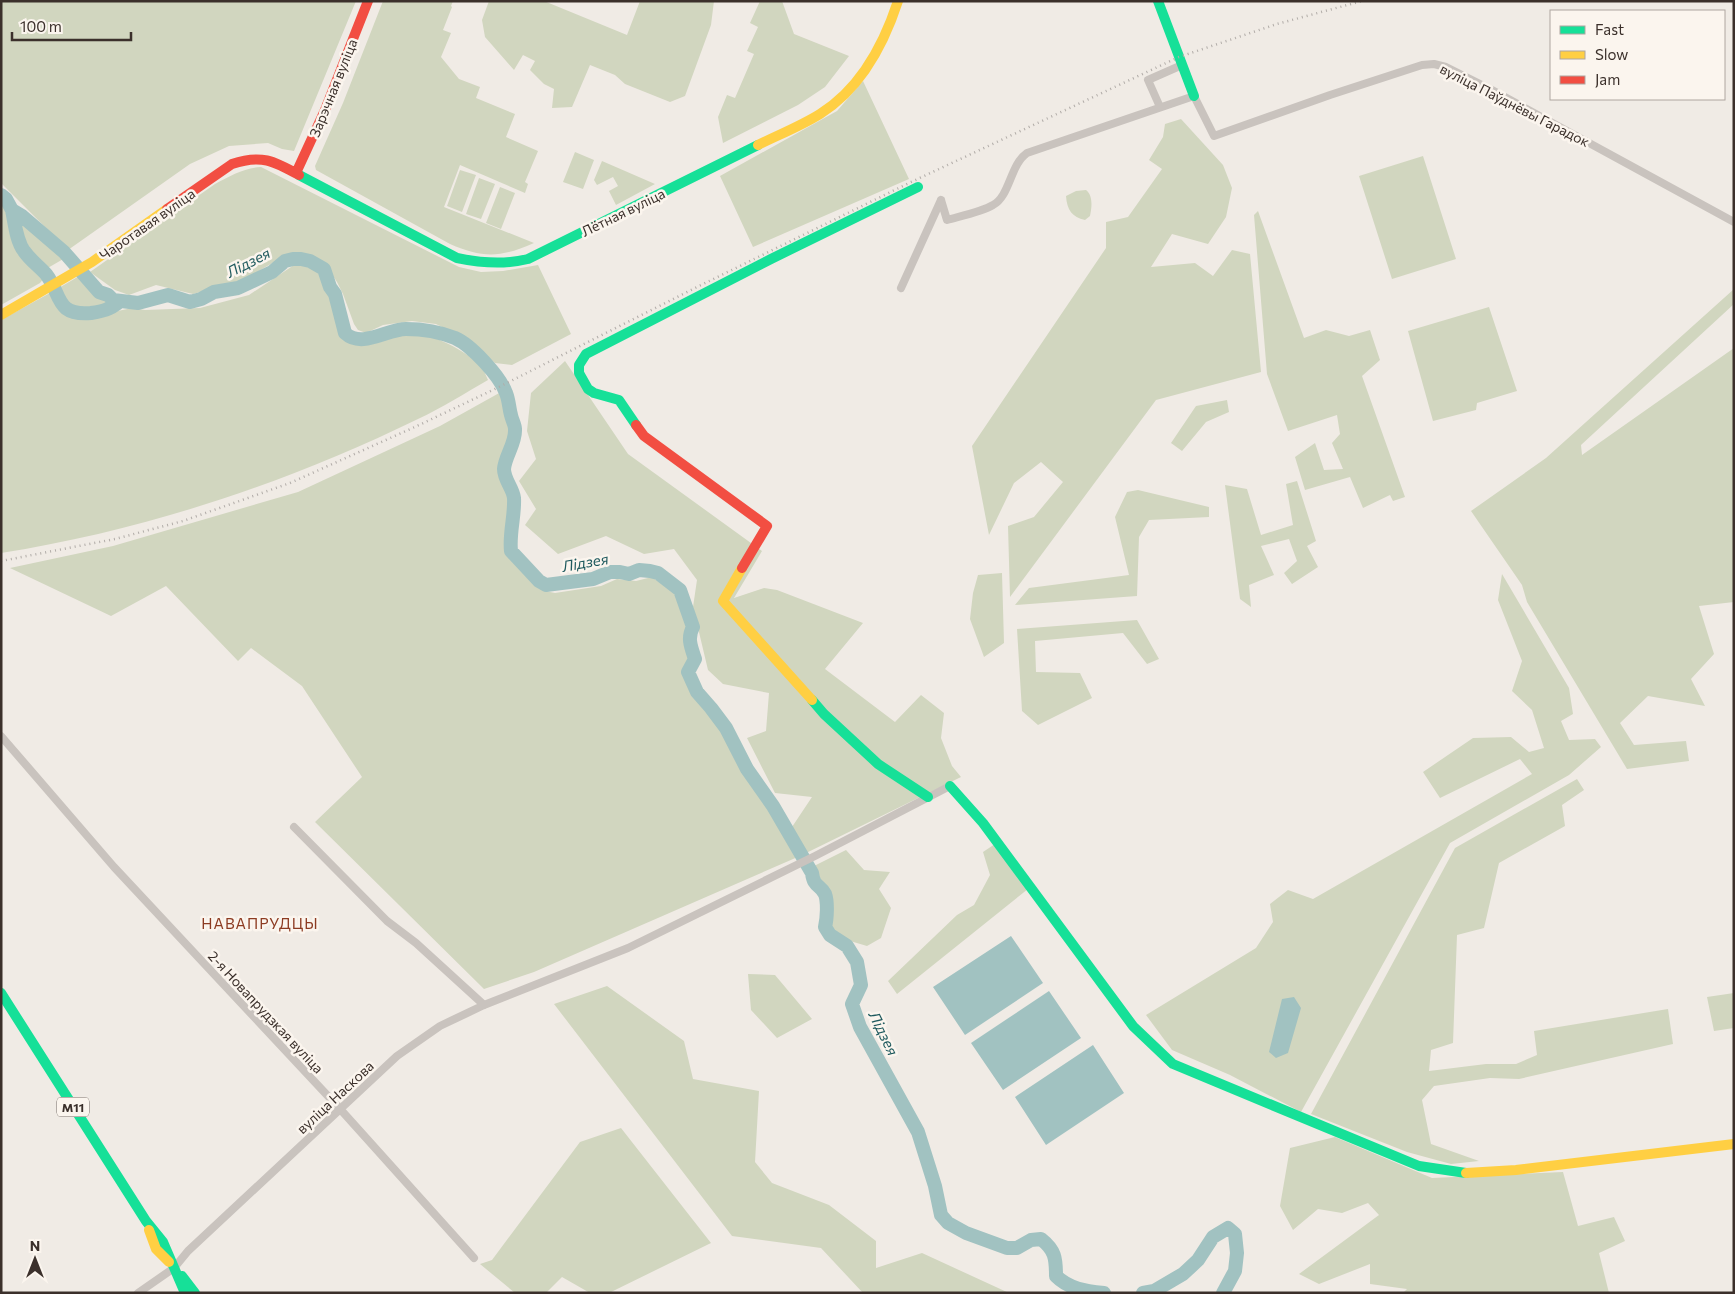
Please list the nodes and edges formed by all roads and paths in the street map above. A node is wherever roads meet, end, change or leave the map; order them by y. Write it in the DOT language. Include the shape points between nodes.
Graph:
graph roads {
  1 [pos="368,1"];
  2 [pos="898,1"];
  3 [pos="1158,1"];
  4 [pos="1181,61"];
  5 [pos="1194,96"];
  6 [pos="1160,108"];
  7 [pos="296,173"];
  8 [pos="918,188"];
  9 [pos="1734,222"];
  10 [pos="901,288"];
  11 [pos="1,315"];
  12 [pos="1,736"];
  13 [pos="950,786"];
  14 [pos="928,798"];
  15 [pos="294,827"];
  16 [pos="1,993"];
  17 [pos="484,1005"];
  18 [pos="341,1110"];
  19 [pos="1734,1144"];
  20 [pos="474,1258"];
  21 [pos="174,1268"];
  22 [pos="138,1293"];
  23 [pos="185,1293"];
  24 [pos="196,1293"];
  1 -- 7 [label="street, Зарэчная вуліца"];
  2 -- 7 [label="street, Лётная вуліца" via="888,31 872,60 838,102 820,114 528,259 487,264 457,258"];
  3 -- 4 [label="street, вуліца Паўднёвы Гарадок"];
  4 -- 5 [label="street, вуліца Паўднёвы Гарадок"];
  4 -- 6 [label="street" via="1148,80"];
  5 -- 6 [label="street"];
  5 -- 9 [label="street, вуліца Паўднёвы Гарадок" via="1214,136 1330,94 1434,64 1492,90"];
  6 -- 10 [label="street" via="1028,153 1017,163 994,205 947,220 941,200"];
  7 -- 11 [label="street, Чаротавая вуліца" via="268,159 246,158 232,164 92,262"];
  8 -- 14 [label="street" via="586,354 579,365 579,373 588,388 619,400 644,436 767,526 723,601 824,714 878,764"];
  12 -- 18 [label="street, 2-я Новапрудзкая вуліца" via="114,867"];
  13 -- 14 [label="street, вуліца Наскова"];
  13 -- 19 [label="street" via="983,823 1133,1026 1173,1064 1419,1166 1463,1173 1516,1170"];
  14 -- 17 [label="street, вуліца Наскова" via="628,948"];
  15 -- 17 [label="street" via="387,921"];
  16 -- 21 [label="street, М11" via="146,1221 164,1242"];
  17 -- 18 [label="street, вуліца Наскова" via="440,1026 397,1056"];
  18 -- 20 [label="street, 2-я Новапрудзкая вуліца"];
  18 -- 21 [label="street, вуліца Наскова"];
  21 -- 22 [label="street, вуліца Наскова"];
  21 -- 23 [label="street, М11"];
  21 -- 24 [label="street, М11"];
}
